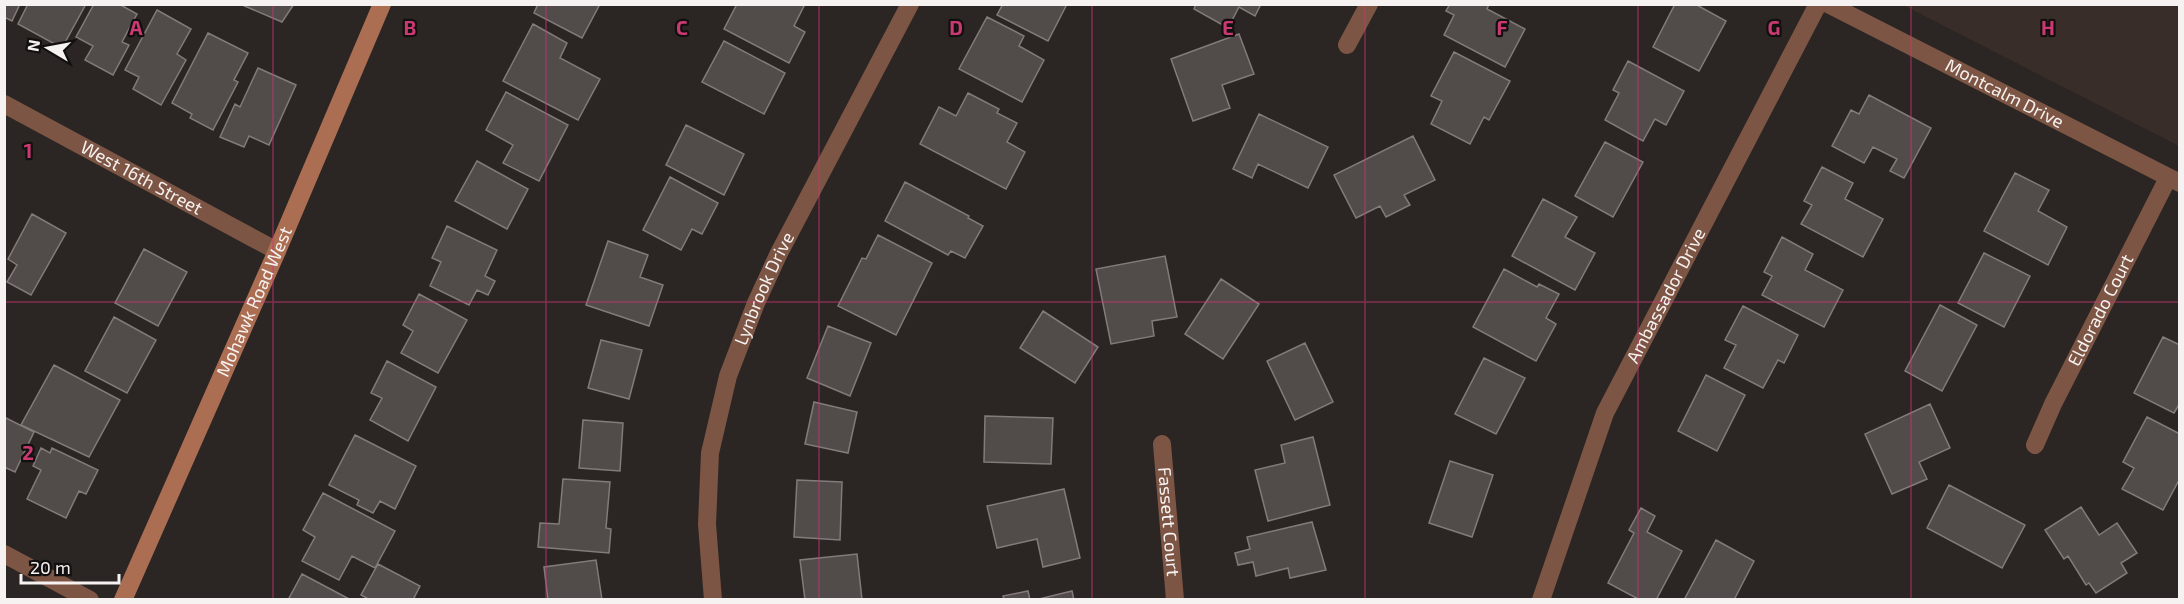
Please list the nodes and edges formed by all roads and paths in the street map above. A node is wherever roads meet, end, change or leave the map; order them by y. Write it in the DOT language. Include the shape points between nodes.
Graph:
graph roads {
  1 [pos="382,4"];
  2 [pos="910,4"];
  3 [pos="1370,4"];
  4 [pos="1818,4"];
  5 [pos="1828,4"];
  6 [pos="1347,45"];
  7 [pos="4,104"];
  8 [pos="2174,181"];
  9 [pos="277,251"];
  10 [pos="1162,444"];
  11 [pos="2035,445"];
  12 [pos="4,554"];
  13 [pos="90,600"];
  14 [pos="123,600"];
  15 [pos="712,600"];
  16 [pos="1175,600"];
  17 [pos="1541,600"];
  1 -- 9 [label="main road, Mohawk Road West"];
  2 -- 15 [label="street, Lynbrook Drive" via="778,255 728,376 710,453 706,524"];
  3 -- 6 [label="street"];
  4 -- 17 [label="street, Ambassador Drive" via="1605,412"];
  5 -- 8 [label="street, Montcalm Drive"];
  7 -- 9 [label="street, West 16th Street"];
  8 -- 11 [label="street, Eldorado Court" via="2053,404"];
  9 -- 14 [label="main road, Mohawk Road West"];
  10 -- 16 [label="street, Fassett Court"];
  12 -- 13 [label="street"];
}
